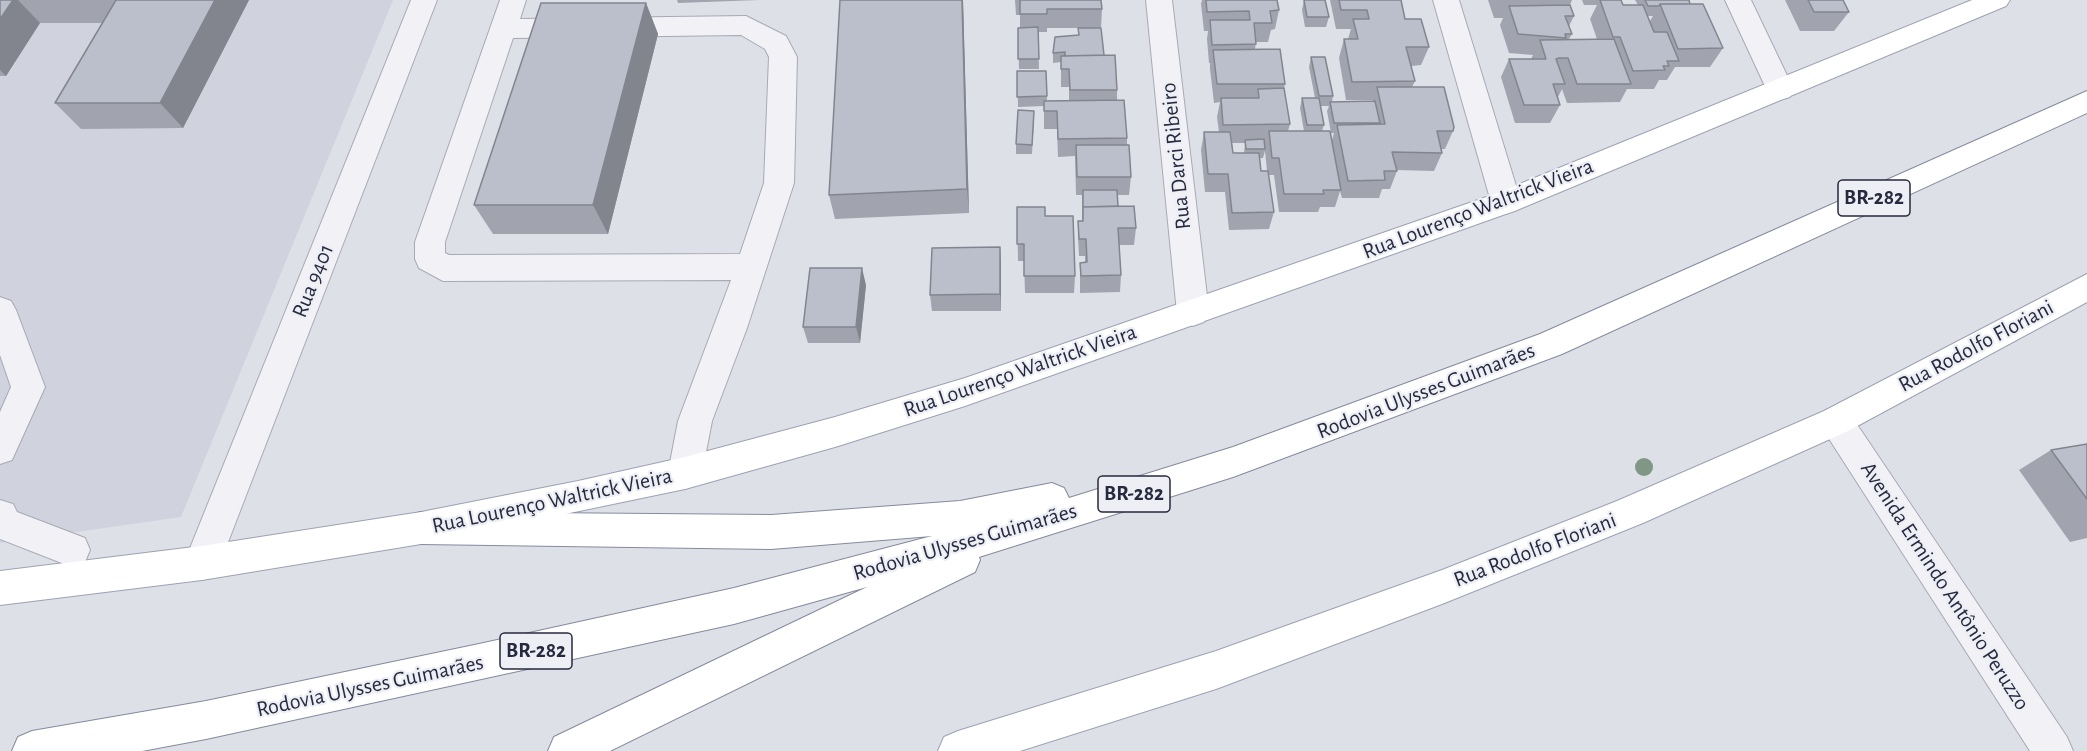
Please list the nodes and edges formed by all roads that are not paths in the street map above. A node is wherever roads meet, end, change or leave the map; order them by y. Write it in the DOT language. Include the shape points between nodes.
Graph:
graph roads {
  1 [pos="424,0"];
  2 [pos="513,0"];
  3 [pos="1159,0"];
  4 [pos="1446,0"];
  5 [pos="1738,0"];
  6 [pos="1997,0"];
  7 [pos="643,13"];
  8 [pos="502,29"];
  9 [pos="1780,90"];
  10 [pos="2087,101"];
  11 [pos="1506,202"];
  12 [pos="751,267"];
  13 [pos="2087,286"];
  14 [pos="0,310"];
  15 [pos="1193,313"];
  16 [pos="1836,421"];
  17 [pos="0,449"];
  18 [pos="1233,462"];
  19 [pos="685,473"];
  20 [pos="0,516"];
  21 [pos="1034,525"];
  22 [pos="421,528"];
  23 [pos="72,550"];
  24 [pos="202,562"];
  25 [pos="0,588"];
  26 [pos="32,751"];
  27 [pos="568,751"];
  28 [pos="958,751"];
  29 [pos="2053,751"];
  1 -- 24 [label="street, Rua 9401"];
  2 -- 8 [label="street"];
  3 -- 15 [label="street, Rua Darci Ribeiro"];
  4 -- 11 [label="street"];
  5 -- 9 [label="street"];
  6 -- 9 [label="main road, Rua Lourenço Waltrick Vieira"];
  7 -- 8 [label="street"];
  7 -- 12 [label="street" via="746,25 776,43 783,57 778,183"];
  8 -- 12 [label="street" via="430,242 430,259 443,268"];
  9 -- 11 [label="main road, Rua Lourenço Waltrick Vieira"];
  10 -- 18 [label="main road, Rodovia Ulysses Guimarães / BR-282" via="1551,344"];
  11 -- 15 [label="main road, Rua Lourenço Waltrick Vieira"];
  12 -- 19 [label="street" via="695,421"];
  13 -- 16 [label="main road, Rua Rodolfo Floriani"];
  14 -- 17 [label="street" via="28,387"];
  15 -- 19 [label="main road, Rua Lourenço Waltrick Vieira" via="965,392"];
  16 -- 28 [label="main road, Rua Rodolfo Floriani" via="1630,512 1442,586 1216,670"];
  16 -- 29 [label="street, Avenida Ermindo Antônio Peruzzo"];
  18 -- 21 [label="main road, Rodovia Ulysses Guimarães / BR-282"];
  18 -- 22 [label="main road" via="960,517 913,521 771,532"];
  19 -- 22 [label="main road, Rua Lourenço Waltrick Vieira"];
  20 -- 23 [label="street" via="4,524"];
  21 -- 26 [label="main road, Rodovia Ulysses Guimarães / BR-282" via="710,611 217,718"];
  21 -- 27 [label="main road"];
  22 -- 24 [label="main road, Rua Lourenço Waltrick Vieira"];
  24 -- 25 [label="main road, Rua Lourenço Waltrick Vieira"];
}
